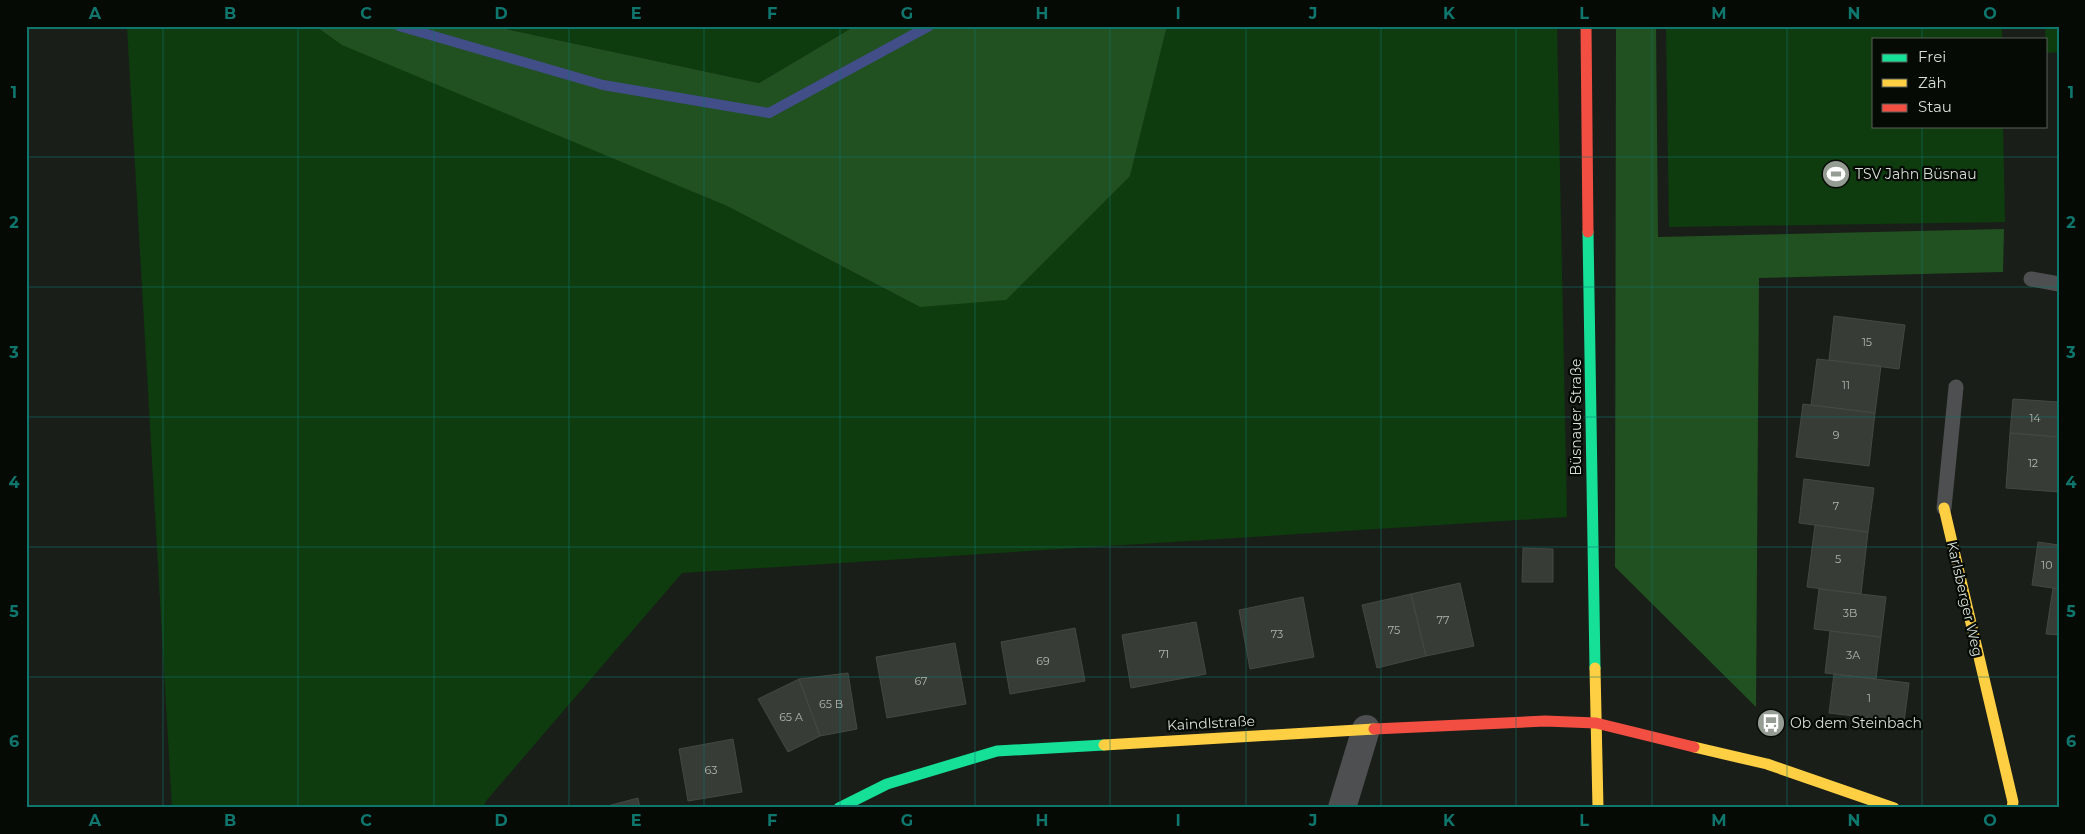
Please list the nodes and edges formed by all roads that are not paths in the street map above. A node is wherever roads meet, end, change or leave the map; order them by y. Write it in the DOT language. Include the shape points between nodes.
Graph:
graph roads {
  1 [pos="1586,26"];
  2 [pos="2031,280"];
  3 [pos="2059,284"];
  4 [pos="1956,387"];
  5 [pos="1944,508"];
  6 [pos="1596,724"];
  7 [pos="1366,729"];
  8 [pos="839,808"];
  9 [pos="1342,808"];
  10 [pos="1598,808"];
  11 [pos="1894,808"];
  12 [pos="2012,808"];
  1 -- 6 [label="street, Büsnauer Straße"];
  2 -- 3 [label="lane"];
  4 -- 5 [label="lane, Karlsberger Weg"];
  5 -- 12 [label="street, Karlsberger Weg"];
  6 -- 7 [label="street, Kaindlstraße" via="1545,721"];
  6 -- 10 [label="street, Büsnauer Straße"];
  6 -- 11 [label="street" via="1767,764"];
  7 -- 8 [label="street, Kaindlstraße" via="996,751 886,784"];
  7 -- 9 [label="street"];
}
